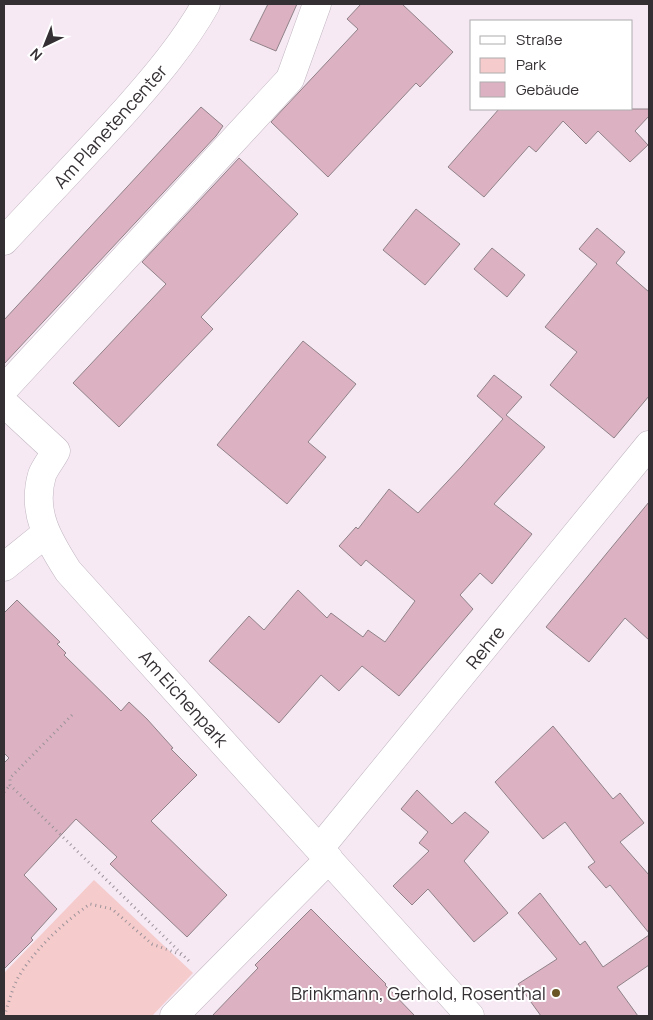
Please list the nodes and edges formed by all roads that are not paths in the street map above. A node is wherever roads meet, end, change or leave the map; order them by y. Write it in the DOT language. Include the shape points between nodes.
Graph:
graph roads {
  1 [pos="206,4"];
  2 [pos="317,4"];
  3 [pos="4,241"];
  4 [pos="4,389"];
  5 [pos="4,403"];
  6 [pos="649,445"];
  7 [pos="45,534"];
  8 [pos="4,567"];
  9 [pos="325,853"];
  10 [pos="174,1016"];
  11 [pos="470,1016"];
  1 -- 3 [label="street, Am Planetencenter" via="168,62"];
  2 -- 4 [label="street" via="290,78"];
  5 -- 7 [label="street, Am Eichenpark" via="56,452 42,474 38,501"];
  6 -- 9 [label="street, Rehre"];
  7 -- 8 [label="street"];
  7 -- 9 [label="street, Am Eichenpark" via="68,571"];
  9 -- 10 [label="street"];
  9 -- 11 [label="street, Am Eichenpark"];
}
